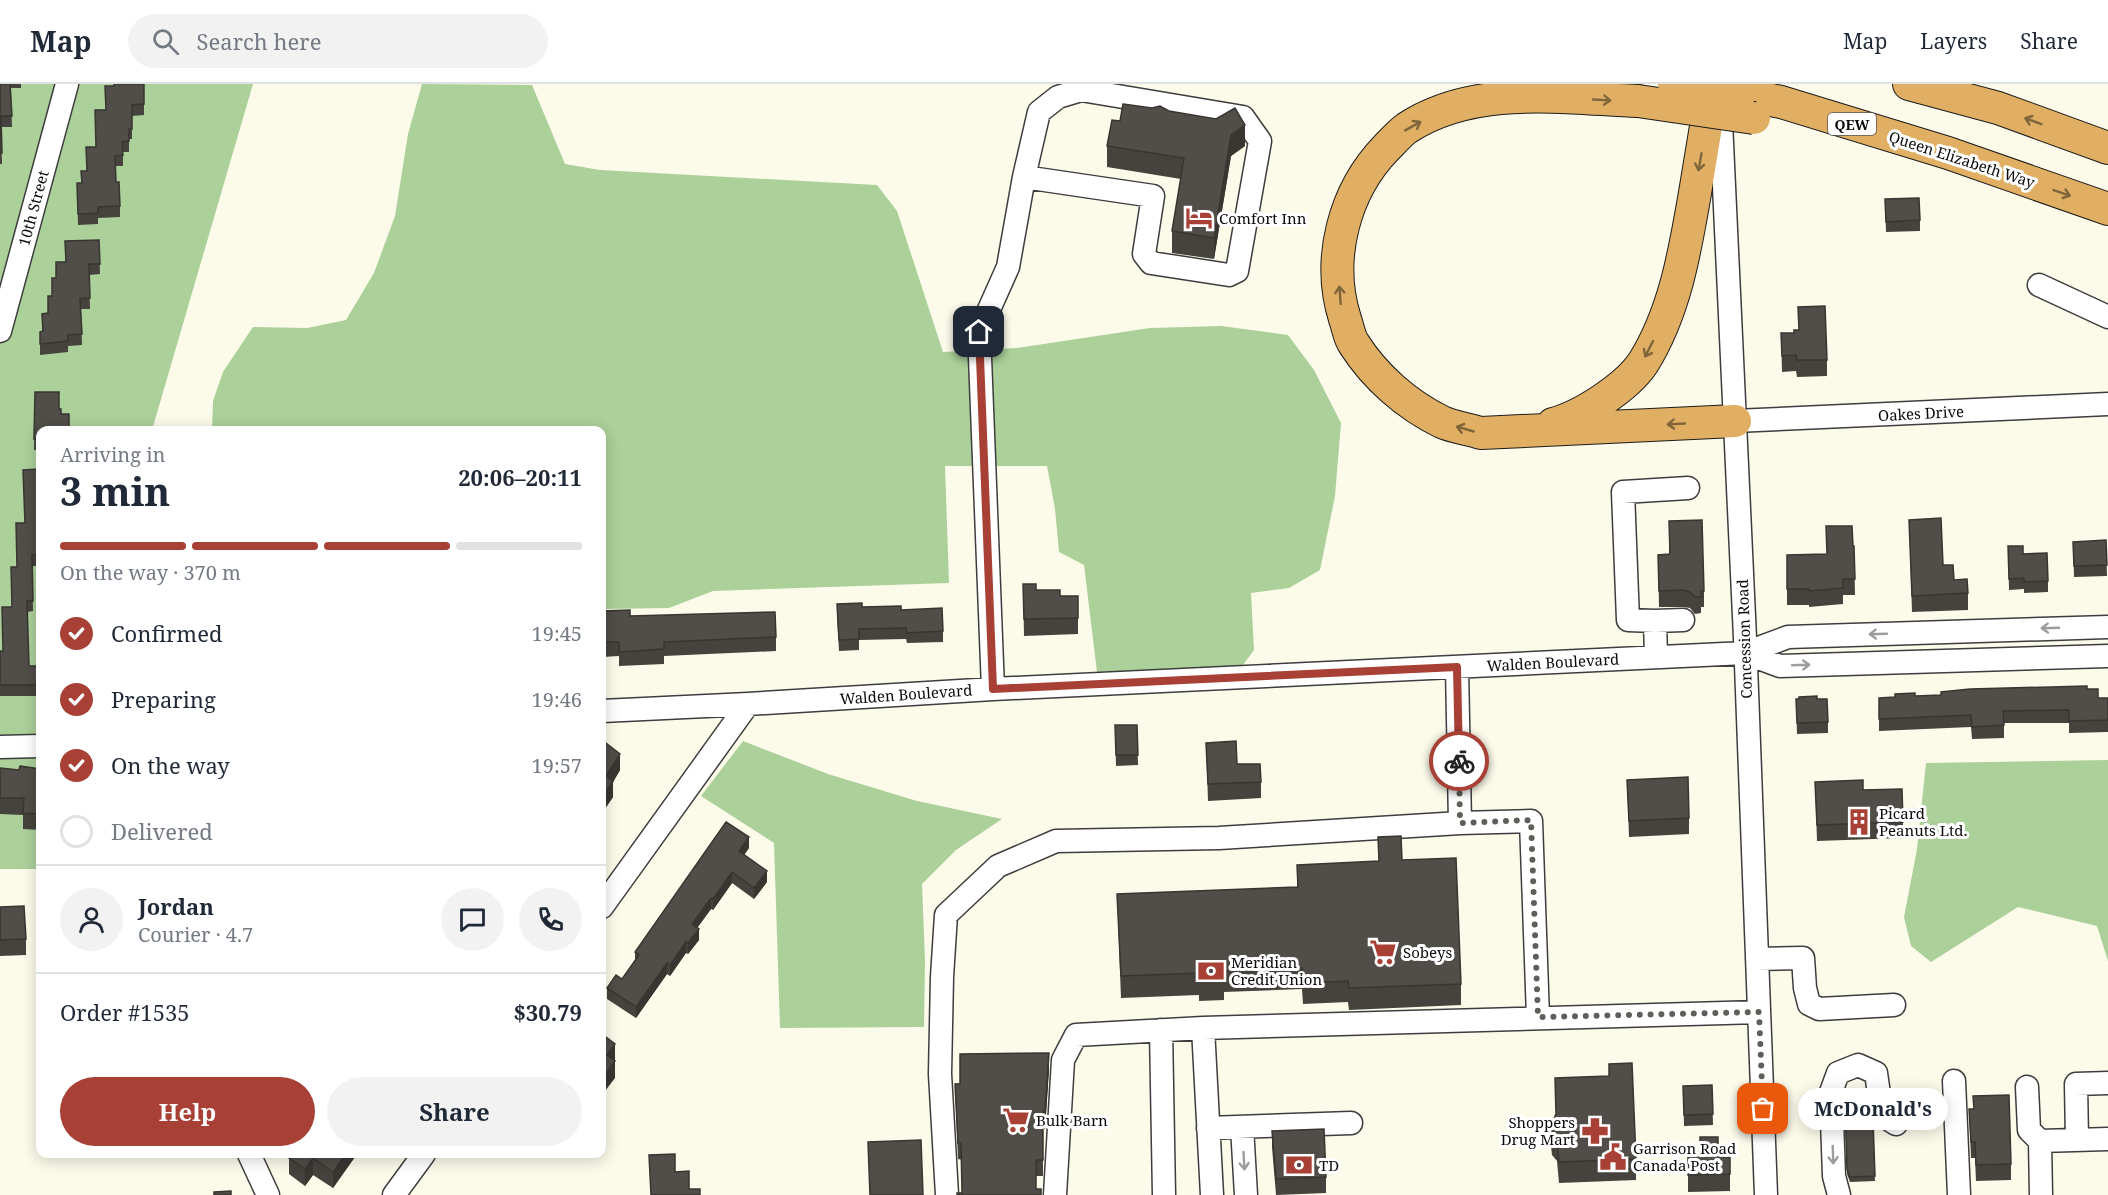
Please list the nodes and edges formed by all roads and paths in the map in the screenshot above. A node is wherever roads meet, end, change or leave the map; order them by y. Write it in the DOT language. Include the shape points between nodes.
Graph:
graph roads {
  1 [pos="67,84"];
  2 [pos="1674,84"];
  3 [pos="1713,84"];
  4 [pos="1719,84"];
  5 [pos="1909,84"];
  6 [pos="1939,84"];
  7 [pos="1756,108"];
  8 [pos="1998,108"];
  9 [pos="1216,113"];
  10 [pos="2108,148"];
  11 [pos="1255,169"];
  12 [pos="1024,177"];
  13 [pos="2108,209"];
  14 [pos="2039,285"];
  15 [pos="2108,317"];
  16 [pos="0,332"];
  17 [pos="2108,404"];
  18 [pos="1735,421"];
  19 [pos="1523,432"];
  20 [pos="1688,488"];
  21 [pos="1683,620"];
  22 [pos="1655,621"];
  23 [pos="2108,627"];
  24 [pos="1937,632"];
  25 [pos="1745,652"];
  26 [pos="2108,656"];
  27 [pos="1656,657"];
  28 [pos="1939,661"];
  29 [pos="1457,667"];
  30 [pos="993,689"];
  31 [pos="748,704"];
  32 [pos="606,711"];
  33 [pos="36,746"];
  34 [pos="0,747"];
  35 [pos="1460,823"];
  36 [pos="606,901"];
  37 [pos="1757,959"];
  38 [pos="1894,1005"];
  39 [pos="1759,1012"];
  40 [pos="1538,1017"];
  41 [pos="1203,1028"];
  42 [pos="1161,1030"];
  43 [pos="1954,1080"];
  44 [pos="2108,1083"];
  45 [pos="2027,1087"];
  46 [pos="1351,1123"];
  47 [pos="1896,1124"];
  48 [pos="1242,1127"];
  49 [pos="1208,1128"];
  50 [pos="2108,1139"];
  51 [pos="2077,1140"];
  52 [pos="2040,1141"];
  53 [pos="251,1158"];
  54 [pos="421,1158"];
  55 [pos="268,1195"];
  56 [pos="394,1195"];
  57 [pos="947,1195"];
  58 [pos="1054,1195"];
  59 [pos="1164,1195"];
  60 [pos="1212,1195"];
  61 [pos="1246,1195"];
  62 [pos="1766,1195"];
  63 [pos="1839,1195"];
  64 [pos="1959,1195"];
  65 [pos="2041,1195"];
  1 -- 16 [label="street, 10th Street"];
  2 -- 7 [label="highway, Queen Elizabeth Way / QEW, bridge"];
  3 -- 19 [label="highway, one-way" via="1687,235 1669,311 1642,364 1612,393 1568,420"];
  4 -- 18 [label="street, Concession Road"];
  5 -- 8 [label="highway"];
  6 -- 8 [label="highway"];
  7 -- 13 [label="highway, Queen Elizabeth Way / QEW, one-way" via="1781,102 1948,153"];
  19 -- 7 [label="highway, one-way, bridge" via="1481,433 1443,422 1409,403 1381,378 1353,343 1340,305 1337,260 1344,219 1357,186 1374,161 1406,128 1443,110 1474,102 1523,96"];
  10 -- 8 [label="highway, one-way"];
  9 -- 11 [label="street"];
  9 -- 11 [label="street" via="1242,117 1260,141"];
  9 -- 12 [label="street" via="1081,90 1058,97 1039,112"];
  11 -- 12 [label="street" via="1237,271 1229,275 1151,263 1144,254 1153,196"];
  12 -- 30 [label="street" via="1008,267 979,332"];
  14 -- 15 [label="street"];
  17 -- 18 [label="street, Oakes Drive"];
  18 -- 19 [label="highway, one-way"];
  18 -- 25 [label="street, Concession Road"];
  20 -- 22 [label="street" via="1623,492 1628,620"];
  21 -- 22 [label="street"];
  22 -- 27 [label="street"];
  23 -- 24 [label="street, Walden Boulevard, one-way"];
  24 -- 25 [label="street, Walden Boulevard, one-way" via="1788,636"];
  24 -- 28 [label="street"];
  25 -- 27 [label="street, Walden Boulevard"];
  25 -- 28 [label="street, Walden Boulevard, one-way" via="1780,666"];
  25 -- 37 [label="street, Concession Road"];
  26 -- 28 [label="street, Walden Boulevard"];
  27 -- 29 [label="street, Walden Boulevard"];
  29 -- 30 [label="street, Walden Boulevard"];
  29 -- 35 [label="street"];
  30 -- 31 [label="street, Walden Boulevard"];
  31 -- 32 [label="street, Walden Boulevard"];
  31 -- 36 [label="street"];
  33 -- 34 [label="street"];
  35 -- 40 [label="street" via="1531,820"];
  35 -- 57 [label="street" via="1219,838 1056,841 998,866 946,915 940,1074"];
  37 -- 38 [label="street" via="1803,958 1809,1004 1819,1009"];
  37 -- 39 [label="street, Concession Road"];
  39 -- 40 [label="street"];
  39 -- 62 [label="street, Concession Road"];
  40 -- 41 [label="street"];
  41 -- 42 [label="street"];
  41 -- 49 [label="street"];
  42 -- 58 [label="street" via="1076,1035 1063,1060"];
  42 -- 59 [label="street"];
  43 -- 64 [label="street"];
  44 -- 51 [label="street" via="2076,1084"];
  45 -- 52 [label="street" via="2029,1130"];
  46 -- 48 [label="street"];
  47 -- 63 [label="street, one-way" via="1882,1115 1876,1073 1857,1065 1838,1073 1831,1092 1834,1176"];
  48 -- 49 [label="street"];
  48 -- 61 [label="street, one-way"];
  49 -- 60 [label="street"];
  50 -- 51 [label="street"];
  51 -- 52 [label="street"];
  52 -- 65 [label="street"];
  53 -- 55 [label="street"];
  54 -- 56 [label="street"];
}
